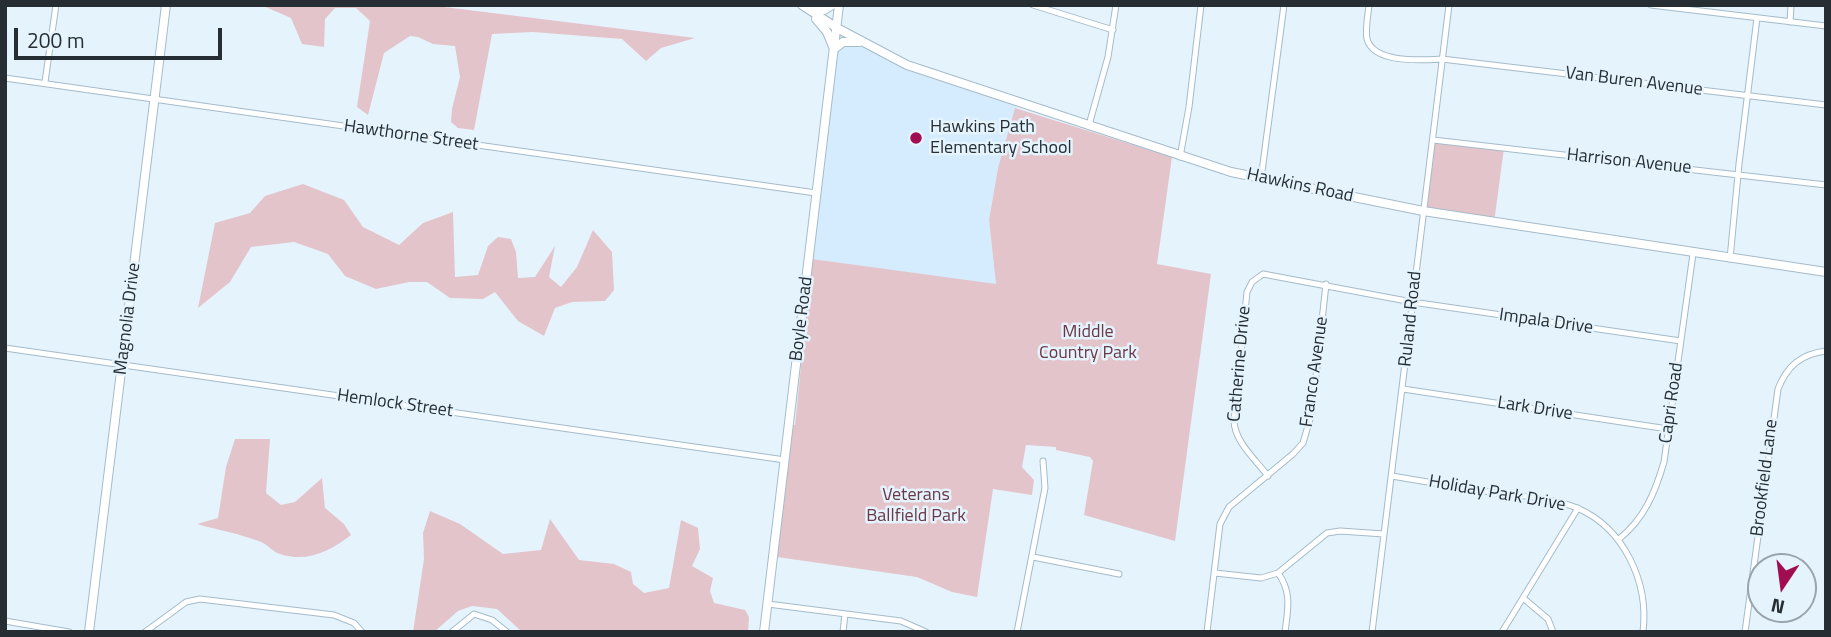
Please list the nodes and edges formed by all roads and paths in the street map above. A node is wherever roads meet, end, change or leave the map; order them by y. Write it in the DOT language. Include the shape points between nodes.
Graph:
graph roads {
  1 [pos="56,5"];
  2 [pos="166,5"];
  3 [pos="832,5"];
  4 [pos="839,5"];
  5 [pos="1033,5"];
  6 [pos="1116,5"];
  7 [pos="1201,5"];
  8 [pos="1284,5"];
  9 [pos="1369,5"];
  10 [pos="1449,5"];
  11 [pos="1651,5"];
  12 [pos="1791,5"];
  13 [pos="805,7"];
  14 [pos="1757,18"];
  15 [pos="1790,22"];
  16 [pos="1826,26"];
  17 [pos="837,28"];
  18 [pos="1113,30"];
  19 [pos="864,42"];
  20 [pos="834,49"];
  21 [pos="1442,59"];
  22 [pos="5,78"];
  23 [pos="45,82"];
  24 [pos="1747,95"];
  25 [pos="155,100"];
  26 [pos="1826,105"];
  27 [pos="1089,125"];
  28 [pos="1433,140"];
  29 [pos="1181,157"];
  30 [pos="1740,175"];
  31 [pos="1261,179"];
  32 [pos="1826,185"];
  33 [pos="817,193"];
  34 [pos="1423,211"];
  35 [pos="1692,254"];
  36 [pos="1730,259"];
  37 [pos="1826,272"];
  38 [pos="1326,284"];
  39 [pos="1412,302"];
  40 [pos="1681,341"];
  41 [pos="5,348"];
  42 [pos="1826,351"];
  43 [pos="123,365"];
  44 [pos="1403,389"];
  45 [pos="1668,429"];
  46 [pos="785,460"];
  47 [pos="1043,461"];
  48 [pos="1268,475"];
  49 [pos="1392,476"];
  50 [pos="1577,508"];
  51 [pos="1384,534"];
  52 [pos="1619,539"];
  53 [pos="1033,557"];
  54 [pos="1214,573"];
  55 [pos="1278,573"];
  56 [pos="1119,574"];
  57 [pos="1523,598"];
  58 [pos="768,604"];
  59 [pos="845,614"];
  60 [pos="5,621"];
  61 [pos="154,629"];
  62 [pos="69,632"];
  63 [pos="89,632"];
  64 [pos="145,632"];
  65 [pos="362,632"];
  66 [pos="452,632"];
  67 [pos="506,632"];
  68 [pos="764,632"];
  69 [pos="843,632"];
  70 [pos="925,632"];
  71 [pos="1017,632"];
  72 [pos="1207,632"];
  73 [pos="1285,632"];
  74 [pos="1372,632"];
  75 [pos="1502,632"];
  76 [pos="1553,632"];
  77 [pos="1643,632"];
  78 [pos="1745,632"];
  1 -- 23 [label="street"];
  2 -- 25 [label="street, Magnolia Drive"];
  3 -- 13 [label="street" via="824,10"];
  4 -- 17 [label="street, Boyle Road"];
  5 -- 18 [label="street"];
  6 -- 18 [label="street"];
  7 -- 29 [label="street"];
  8 -- 31 [label="street"];
  9 -- 21 [label="street, Van Buren Avenue" via="1368,40 1374,51 1402,58"];
  10 -- 21 [label="street, Ruland Road"];
  11 -- 14 [label="street"];
  12 -- 15 [label="street"];
  13 -- 17 [label="street, Hawkins Road"];
  13 -- 20 [label="street" via="827,32"];
  14 -- 15 [label="street"];
  14 -- 24 [label="street"];
  15 -- 16 [label="street"];
  17 -- 19 [label="street, Hawkins Road"];
  17 -- 20 [label="street, Boyle Road"];
  18 -- 27 [label="street"];
  19 -- 20 [label="street" via="844,42"];
  19 -- 27 [label="street, Hawkins Road" via="907,65"];
  20 -- 33 [label="street, Boyle Road"];
  21 -- 24 [label="street, Van Buren Avenue"];
  21 -- 28 [label="street, Ruland Road"];
  22 -- 23 [label="street, Hawthorne Street"];
  23 -- 25 [label="street, Hawthorne Street"];
  24 -- 26 [label="street, Van Buren Avenue"];
  24 -- 30 [label="street"];
  25 -- 33 [label="street, Hawthorne Street"];
  25 -- 43 [label="street, Magnolia Drive"];
  27 -- 29 [label="street, Hawkins Road"];
  28 -- 30 [label="street, Harrison Avenue"];
  28 -- 34 [label="street, Ruland Road"];
  29 -- 31 [label="street, Hawkins Road"];
  30 -- 32 [label="street, Harrison Avenue"];
  30 -- 36 [label="street"];
  31 -- 34 [label="street, Hawkins Road"];
  33 -- 46 [label="street, Boyle Road"];
  34 -- 35 [label="street, Hawkins Road"];
  34 -- 39 [label="street, Ruland Road"];
  35 -- 36 [label="street, Hawkins Road"];
  35 -- 40 [label="street, Capri Road"];
  36 -- 37 [label="street, Hawkins Road"];
  38 -- 39 [label="street, Catherine Drive"];
  38 -- 48 [label="street, Franco Avenue" via="1310,423 1303,443"];
  38 -- 48 [label="street, Catherine Drive" via="1263,274 1247,292 1234,429"];
  39 -- 40 [label="street, Impala Drive"];
  39 -- 44 [label="street, Ruland Road"];
  40 -- 45 [label="street, Capri Road"];
  41 -- 43 [label="street, Hemlock Street"];
  42 -- 78 [label="street, Brookfield Lane" via="1809,353 1798,361 1778,389"];
  43 -- 46 [label="street, Hemlock Street"];
  43 -- 63 [label="street, Magnolia Drive"];
  44 -- 45 [label="street, Lark Drive"];
  44 -- 49 [label="street, Ruland Road"];
  45 -- 52 [label="street, Capri Road" via="1653,495 1634,527"];
  46 -- 58 [label="street, Boyle Road"];
  47 -- 53 [label="street" via="1045,488"];
  48 -- 54 [label="street, Franco Avenue" via="1224,515"];
  49 -- 50 [label="street, Holiday Park Drive"];
  49 -- 51 [label="street, Ruland Road"];
  50 -- 52 [label="street, Holiday Park Drive"];
  50 -- 57 [label="street"];
  51 -- 55 [label="street" via="1327,533"];
  51 -- 74 [label="street, Ruland Road"];
  52 -- 77 [label="street, Holiday Park Drive" via="1640,587"];
  53 -- 56 [label="street"];
  53 -- 71 [label="street"];
  54 -- 55 [label="street" via="1261,578"];
  54 -- 72 [label="street, Franco Avenue"];
  55 -- 73 [label="street" via="1289,596"];
  57 -- 75 [label="street"];
  57 -- 76 [label="street" via="1548,619"];
  58 -- 59 [label="street"];
  58 -- 68 [label="street, Boyle Road"];
  59 -- 69 [label="street"];
  59 -- 70 [label="street" via="901,621"];
  60 -- 62 [label="street"];
  61 -- 64 [label="street"];
  61 -- 65 [label="street" via="186,602 200,599 334,615 354,623"];
  66 -- 67 [label="street" via="474,614 492,620"];
}
